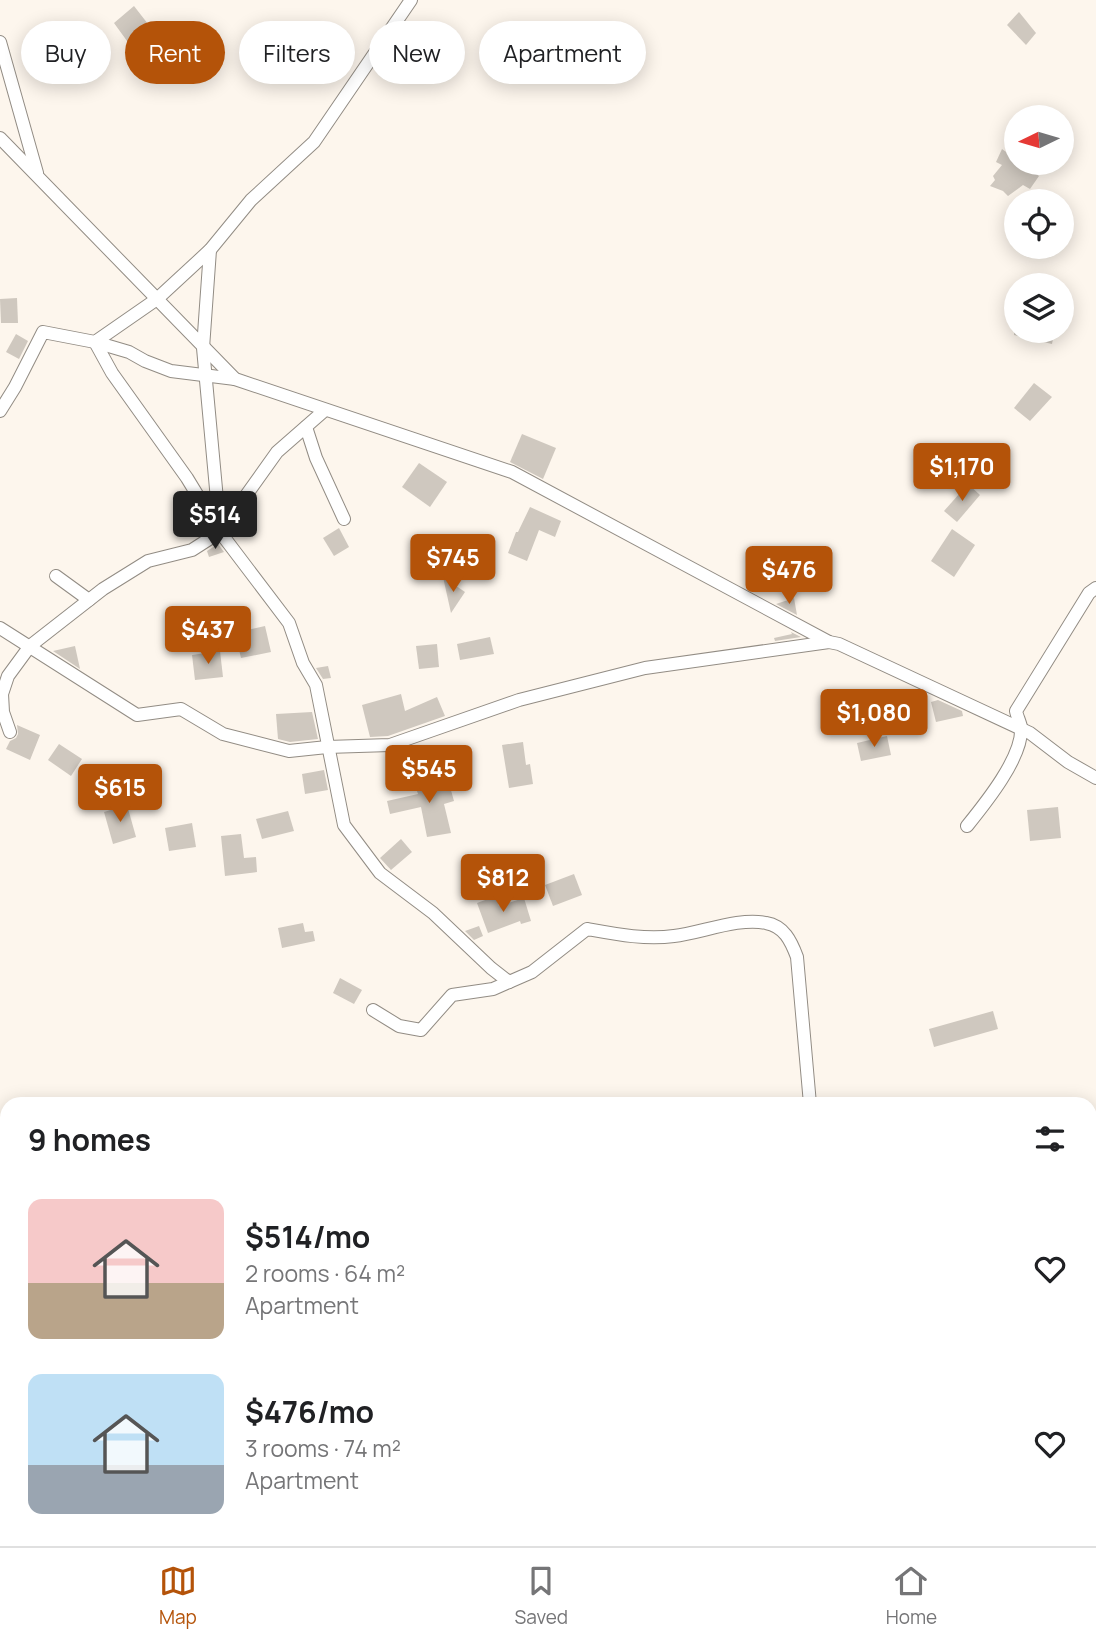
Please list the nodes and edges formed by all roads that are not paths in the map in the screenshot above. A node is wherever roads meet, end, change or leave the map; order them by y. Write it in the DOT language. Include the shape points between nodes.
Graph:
graph roads {
  1 [pos="411,0"];
  2 [pos="0,43"];
  3 [pos="0,138"];
  4 [pos="37,174"];
  5 [pos="210,250"];
  6 [pos="157,299"];
  7 [pos="95,342"];
  8 [pos="203,348"];
  9 [pos="206,377"];
  10 [pos="235,379"];
  11 [pos="325,410"];
  12 [pos="0,411"];
  13 [pos="306,427"];
  14 [pos="344,519"];
  15 [pos="220,532"];
  16 [pos="56,576"];
  17 [pos="1096,588"];
  18 [pos="89,600"];
  19 [pos="0,628"];
  20 [pos="829,642"];
  21 [pos="30,646"];
  22 [pos="1016,712"];
  23 [pos="996,718"];
  24 [pos="1021,729"];
  25 [pos="10,732"];
  26 [pos="327,747"];
  27 [pos="1096,778"];
  28 [pos="967,826"];
  29 [pos="509,982"];
  30 [pos="373,1010"];
  31 [pos="809,1097"];
  1 -- 5 [label="street" via="314,142 251,200"];
  2 -- 4 [label="street"];
  3 -- 4 [label="street"];
  4 -- 6 [label="street"];
  5 -- 6 [label="street"];
  5 -- 8 [label="street"];
  6 -- 7 [label="street"];
  6 -- 8 [label="street"];
  7 -- 9 [label="street" via="172,371"];
  7 -- 12 [label="street" via="43,332"];
  7 -- 15 [label="street" via="111,373"];
  8 -- 9 [label="street"];
  8 -- 10 [label="street"];
  9 -- 10 [label="street"];
  9 -- 15 [label="street"];
  10 -- 11 [label="street"];
  11 -- 13 [label="street"];
  11 -- 20 [label="street" via="512,472"];
  13 -- 14 [label="street"];
  13 -- 15 [label="street" via="277,452"];
  15 -- 18 [label="street" via="192,550 148,561"];
  15 -- 26 [label="street" via="289,623 316,685"];
  16 -- 18 [label="street"];
  17 -- 22 [label="street"];
  18 -- 21 [label="street"];
  19 -- 21 [label="street"];
  20 -- 23 [label="street"];
  20 -- 26 [label="street" via="645,668 519,700 390,745"];
  21 -- 25 [label="street" via="8,676 2,694"];
  21 -- 26 [label="street" via="137,715 181,709 223,734 249,741 289,751"];
  22 -- 23 [label="street"];
  22 -- 24 [label="street"];
  23 -- 24 [label="street"];
  24 -- 27 [label="street"];
  24 -- 28 [label="street" via="1015,755"];
  26 -- 29 [label="street" via="344,825 380,873 433,913"];
  29 -- 30 [label="street" via="452,995 421,1030 399,1027"];
  29 -- 31 [label="street" via="532,972 587,929 671,937 766,923 789,935 797,957"];
}
